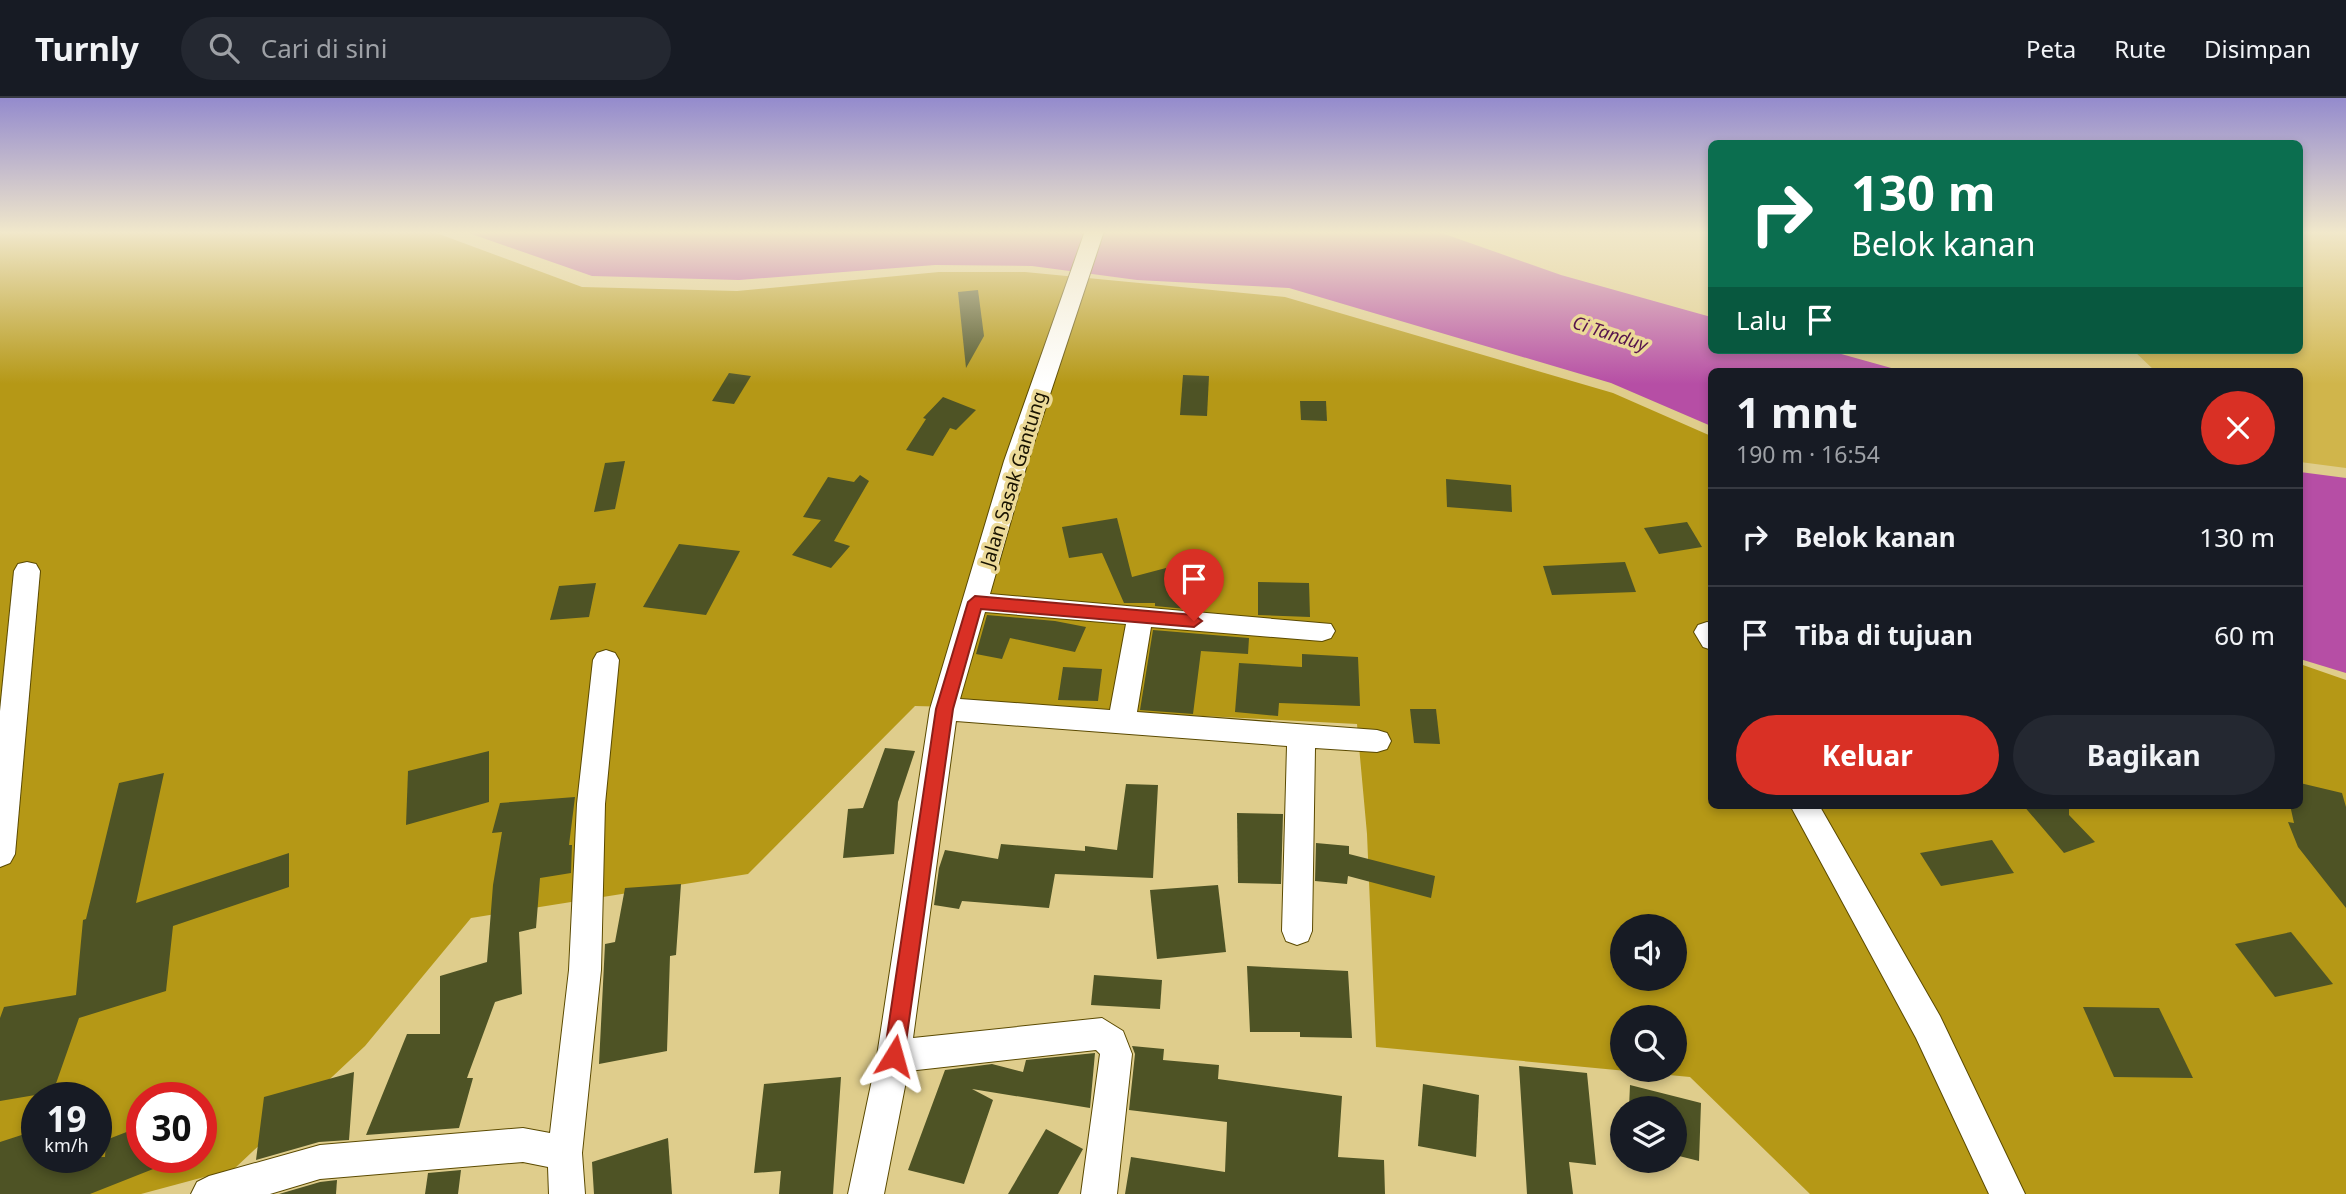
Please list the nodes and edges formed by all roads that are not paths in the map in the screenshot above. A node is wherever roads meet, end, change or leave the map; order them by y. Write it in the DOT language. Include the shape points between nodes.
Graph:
graph roads {
  1 [pos="1077,282"];
  2 [pos="27,571"];
  3 [pos="975,602"];
  4 [pos="1140,617"];
  5 [pos="1322,631"];
  6 [pos="606,660"];
  7 [pos="10,667"];
  8 [pos="944,709"];
  9 [pos="1122,722"];
  10 [pos="1301,735"];
  11 [pos="1377,741"];
  12 [pos="1806,809"];
  13 [pos="0,854"];
  14 [pos="1297,931"];
  15 [pos="894,1056"];
  16 [pos="565,1153"];
  17 [pos="209,1194"];
  18 [pos="567,1194"];
  19 [pos="866,1194"];
  20 [pos="1099,1194"];
  21 [pos="2007,1194"];
  1 -- 3 [label="street, Jalan Sasak Gantung" via="1016,460"];
  2 -- 7 [label="street"];
  3 -- 4 [label="street"];
  3 -- 8 [label="street, Jalan Sasak Gantung"];
  4 -- 5 [label="street"];
  4 -- 9 [label="street"];
  6 -- 16 [label="street" via="592,804 585,970"];
  7 -- 13 [label="street"];
  8 -- 9 [label="street"];
  8 -- 15 [label="street, Jalan Sasak Gantung"];
  9 -- 10 [label="street"];
  10 -- 11 [label="street"];
  10 -- 14 [label="street"];
  12 -- 21 [label="street" via="1928,1027"];
  15 -- 19 [label="street, Jalan Sasak Gantung"];
  15 -- 20 [label="street" via="1102,1034 1116,1054"];
  16 -- 17 [label="street" via="523,1145 320,1161"];
  16 -- 18 [label="street"];
}
